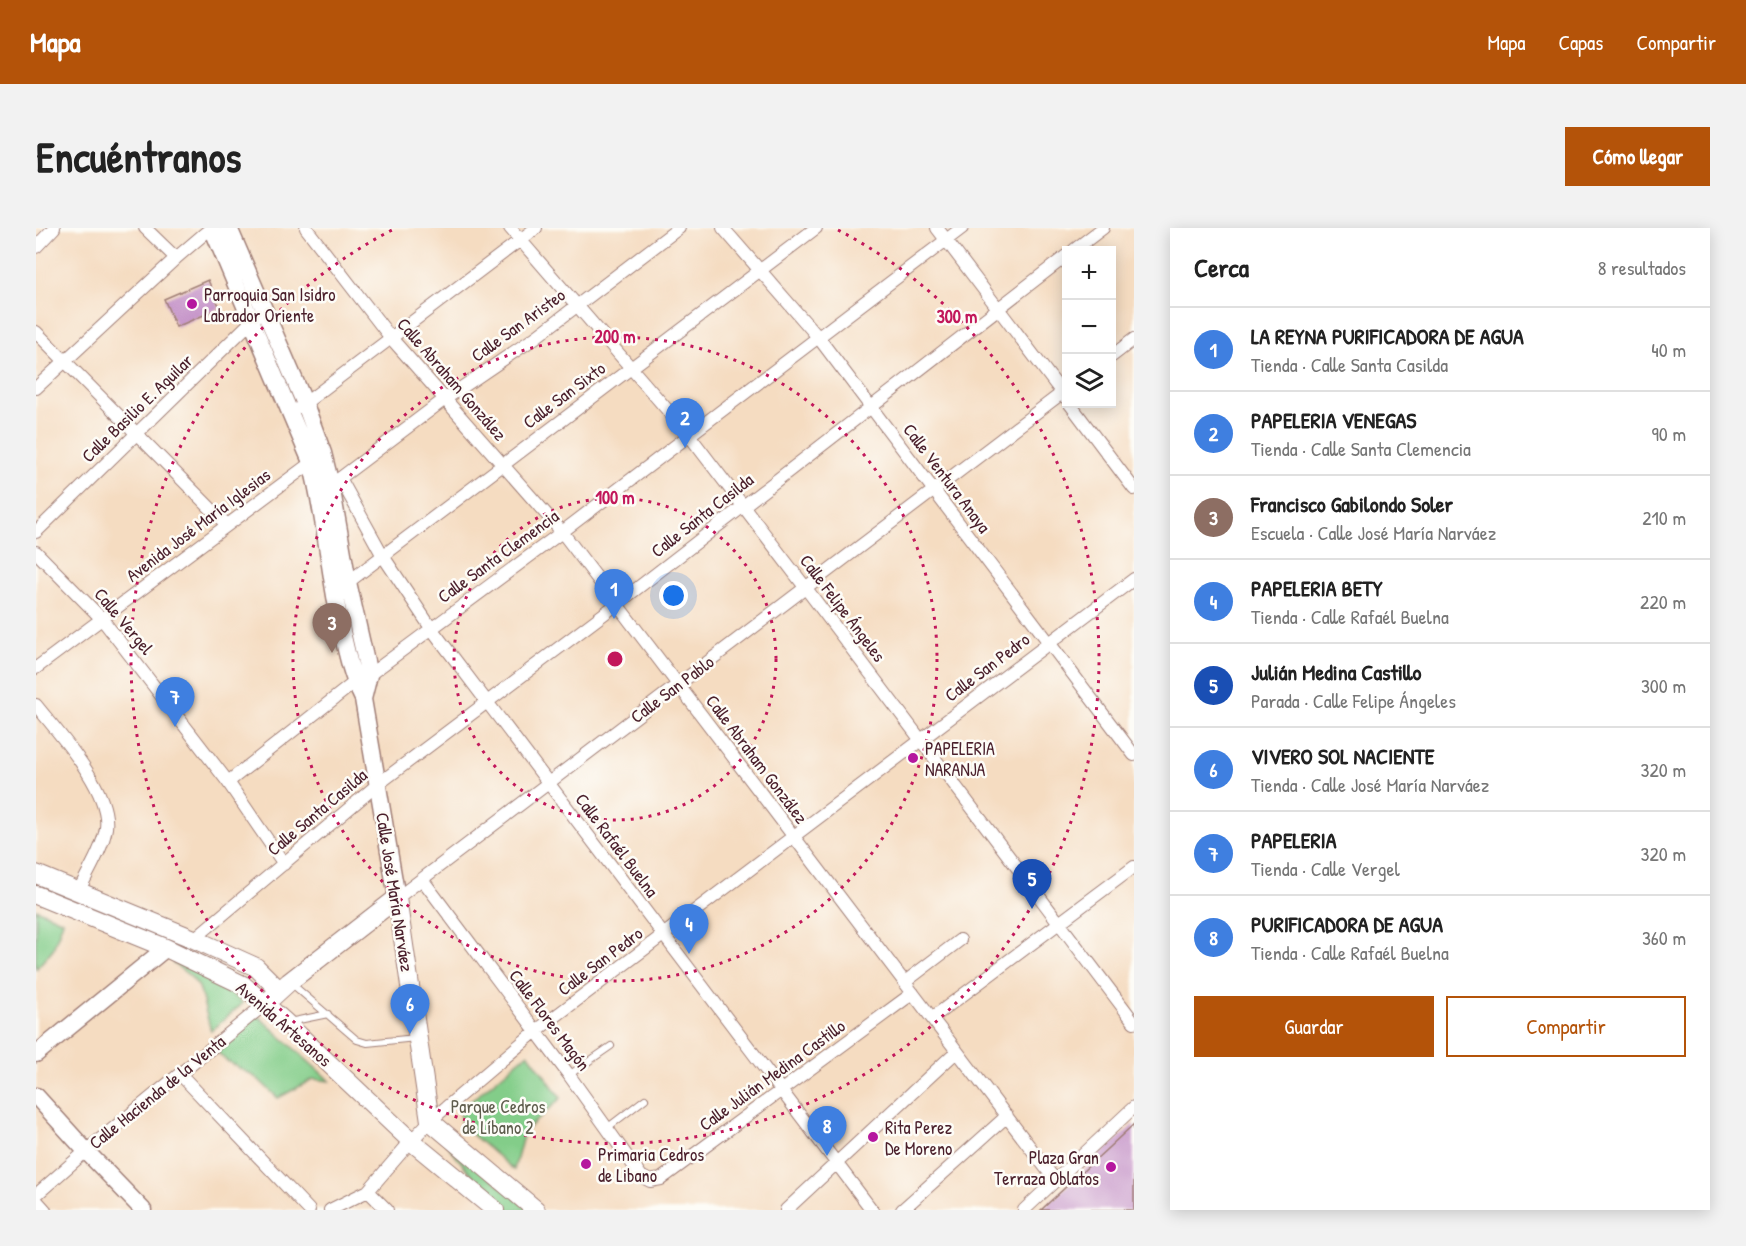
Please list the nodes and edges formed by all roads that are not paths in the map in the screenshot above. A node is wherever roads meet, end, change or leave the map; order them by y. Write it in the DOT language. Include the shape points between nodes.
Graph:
graph roads {
  1 [pos="54,228"];
  2 [pos="145,228"];
  3 [pos="211,228"];
  4 [pos="229,228"];
  5 [pos="306,228"];
  6 [pos="510,228"];
  7 [pos="536,228"];
  8 [pos="679,228"];
  9 [pos="723,228"];
  10 [pos="816,228"];
  11 [pos="937,228"];
  12 [pos="962,228"];
  13 [pos="1103,228"];
  14 [pos="947,239"];
  15 [pos="519,241"];
  16 [pos="1079,246"];
  17 [pos="36,247"];
  18 [pos="176,258"];
  19 [pos="1062,259"];
  20 [pos="760,270"];
  21 [pos="576,306"];
  22 [pos="999,309"];
  23 [pos="257,316"];
  24 [pos="36,332"];
  25 [pos="818,337"];
  26 [pos="391,338"];
  27 [pos="1134,339"];
  28 [pos="1115,354"];
  29 [pos="65,361"];
  30 [pos="630,368"];
  31 [pos="36,388"];
  32 [pos="1062,390"];
  33 [pos="1062,396"];
  34 [pos="445,399"];
  35 [pos="871,407"];
  36 [pos="297,408"];
  37 [pos="1073,408"];
  38 [pos="135,434"];
  39 [pos="689,435"];
  40 [pos="317,458"];
  41 [pos="502,464"];
  42 [pos="329,482"];
  43 [pos="1134,489"];
  44 [pos="933,490"];
  45 [pos="743,506"];
  46 [pos="227,525"];
  47 [pos="36,532"];
  48 [pos="562,532"];
  49 [pos="36,552"];
  50 [pos="382,556"];
  51 [pos="1134,579"];
  52 [pos="348,582"];
  53 [pos="805,587"];
  54 [pos="334,592"];
  55 [pos="616,604"];
  56 [pos="102,619"];
  57 [pos="431,628"];
  58 [pos="1048,644"];
  59 [pos="36,668"];
  60 [pos="362,679"];
  61 [pos="677,685"];
  62 [pos="486,701"];
  63 [pos="36,705"];
  64 [pos="920,741"];
  65 [pos="1134,755"];
  66 [pos="228,782"];
  67 [pos="548,783"];
  68 [pos="377,784"];
  69 [pos="794,837"];
  70 [pos="284,864"];
  71 [pos="1134,867"];
  72 [pos="36,874"];
  73 [pos="422,879"];
  74 [pos="78,892"];
  75 [pos="36,895"];
  76 [pos="397,898"];
  77 [pos="1058,922"];
  78 [pos="663,935"];
  79 [pos="194,939"];
  80 [pos="960,940"];
  81 [pos="166,948"];
  82 [pos="905,982"];
  83 [pos="284,986"];
  84 [pos="913,993"];
  85 [pos="265,1004"];
  86 [pos="328,1014"];
  87 [pos="932,1018"];
  88 [pos="285,1022"];
  89 [pos="1134,1022"];
  90 [pos="536,1031"];
  91 [pos="419,1038"];
  92 [pos="611,1046"];
  93 [pos="957,1051"];
  94 [pos="36,1054"];
  95 [pos="180,1074"];
  96 [pos="569,1075"];
  97 [pos="782,1091"];
  98 [pos="36,1096"];
  99 [pos="645,1099"];
  100 [pos="1134,1107"];
  101 [pos="1007,1116"];
  102 [pos="430,1121"];
  103 [pos="607,1128"];
  104 [pos="411,1141"];
  105 [pos="86,1151"];
  106 [pos="837,1163"];
  107 [pos="1055,1180"];
  108 [pos="650,1181"];
  109 [pos="368,1191"];
  110 [pos="36,1195"];
  111 [pos="36,1200"];
  112 [pos="45,1210"];
  113 [pos="143,1210"];
  114 [pos="309,1210"];
  115 [pos="330,1210"];
  116 [pos="387,1210"];
  117 [pos="495,1210"];
  118 [pos="536,1210"];
  119 [pos="786,1210"];
  120 [pos="872,1210"];
  121 [pos="902,1210"];
  122 [pos="1024,1210"];
  1 -- 17 [label="street"];
  2 -- 18 [label="street"];
  3 -- 18 [label="street"];
  3 -- 23 [label="street, Calle José María Narváez"];
  4 -- 23 [label="street, Calle José María Narváez"];
  5 -- 26 [label="street, Calle Abraham González"];
  6 -- 15 [label="street, Calle Felipe Ángeles"];
  7 -- 15 [label="street"];
  8 -- 21 [label="street, Calle San Aristeo"];
  9 -- 20 [label="street, Calle Ventura Anaya"];
  10 -- 20 [label="street, Calle San Sixto"];
  11 -- 14 [label="street"];
  12 -- 14 [label="street, Calle Santa Clemencia"];
  13 -- 16 [label="street"];
  14 -- 22 [label="street"];
  14 -- 25 [label="street, Calle Santa Clemencia"];
  15 -- 21 [label="street, Calle Felipe Ángeles"];
  15 -- 26 [label="street"];
  18 -- 29 [label="street"];
  19 -- 22 [label="street, Calle Santa Casilda"];
  20 -- 25 [label="street, Calle Ventura Anaya"];
  20 -- 30 [label="street, Calle San Sixto"];
  21 -- 30 [label="street, Calle Felipe Ángeles"];
  21 -- 34 [label="street, Calle San Aristeo"];
  22 -- 32 [label="street"];
  22 -- 35 [label="street, Calle Santa Casilda"];
  23 -- 36 [label="street, Calle José María Narváez"];
  23 -- 38 [label="street, Calle Basilio E. Aguilar"];
  24 -- 29 [label="street"];
  25 -- 35 [label="street, Calle Ventura Anaya"];
  25 -- 39 [label="street, Calle Santa Clemencia"];
  26 -- 34 [label="street, Calle Abraham González"];
  26 -- 36 [label="street"];
  27 -- 28 [label="street"];
  29 -- 31 [label="street"];
  29 -- 38 [label="street"];
  30 -- 39 [label="street, Calle Felipe Ángeles"];
  30 -- 41 [label="street, Calle San Sixto"];
  33 -- 44 [label="street, Calle San Pablo"];
  34 -- 41 [label="street, Calle Abraham González"];
  34 -- 42 [label="street, Calle San Aristeo"];
  35 -- 44 [label="street, Calle Ventura Anaya"];
  35 -- 45 [label="street, Calle Santa Casilda"];
  36 -- 40 [label="street, Calle José María Narváez"];
  37 -- 43 [label="street"];
  38 -- 46 [label="street"];
  38 -- 47 [label="street, Calle Basilio E. Aguilar"];
  39 -- 45 [label="street, Calle Felipe Ángeles"];
  39 -- 48 [label="street, Calle Santa Clemencia"];
  40 -- 42 [label="street, Calle José María Narváez"];
  40 -- 46 [label="street, Avenida José María Iglesias"];
  41 -- 48 [label="street, Calle Abraham González"];
  41 -- 50 [label="street, Calle San Sixto"];
  42 -- 50 [label="street, Calle Rafaél Buelna"];
  42 -- 52 [label="street, Calle José María Narváez"];
  42 -- 54 [label="street, Calle José María Narváez"];
  44 -- 53 [label="street, Calle San Pablo"];
  44 -- 58 [label="street, Calle Ventura Anaya"];
  45 -- 53 [label="street, Calle Felipe Ángeles"];
  45 -- 55 [label="street, Calle Santa Casilda"];
  46 -- 56 [label="street, Avenida José María Iglesias"];
  48 -- 55 [label="street, Calle Abraham González"];
  48 -- 57 [label="street, Calle Santa Clemencia"];
  49 -- 56 [label="street, Calle Vergel"];
  50 -- 52 [label="street, Calle San Sixto"];
  50 -- 57 [label="street, Calle Rafaél Buelna"];
  51 -- 58 [label="street, Calle San Pedro"];
  52 -- 54 [label="street, Calle San Sixto"];
  52 -- 60 [label="street, Calle José María Narváez"];
  53 -- 61 [label="street, Calle San Pablo"];
  53 -- 64 [label="street, Calle Felipe Ángeles"];
  54 -- 60 [label="street, Calle José María Narváez" via="347,657"];
  55 -- 61 [label="street, Calle Abraham González"];
  55 -- 62 [label="street, Calle Santa Casilda"];
  56 -- 59 [label="street, Avenida José María Iglesias"];
  56 -- 66 [label="street, Calle Vergel"];
  57 -- 60 [label="street, Calle Santa Clemencia"];
  57 -- 62 [label="street, Calle Rafaél Buelna"];
  58 -- 64 [label="street, Calle San Pedro"];
  58 -- 65 [label="street, Calle Ventura Anaya"];
  60 -- 66 [label="street, Calle Santa Clemencia"];
  60 -- 68 [label="street, Calle José María Narváez"];
  61 -- 67 [label="street, Calle San Pablo"];
  61 -- 69 [label="street, Calle Abraham González"];
  62 -- 67 [label="street, Calle Rafaél Buelna"];
  62 -- 68 [label="street, Calle Santa Casilda"];
  63 -- 74 [label="street" via="82,763 106,813 102,842"];
  64 -- 69 [label="street, Calle San Pedro"];
  64 -- 77 [label="street, Calle Felipe Ángeles"];
  66 -- 70 [label="street, Calle Vergel"];
  67 -- 73 [label="street, Calle San Pablo"];
  67 -- 78 [label="street, Calle Rafaél Buelna"];
  68 -- 70 [label="street, Calle Santa Casilda"];
  68 -- 76 [label="street, Calle José María Narváez"];
  69 -- 78 [label="street, Calle San Pedro"];
  69 -- 82 [label="street, Calle Abraham González"];
  70 -- 79 [label="street, Calle Santa Casilda"];
  71 -- 77 [label="street"];
  72 -- 74 [label="main road"];
  73 -- 76 [label="street, Calle San Pablo"];
  73 -- 90 [label="street, Calle Flores Magón"];
  74 -- 79 [label="main road"];
  75 -- 81 [label="main road, Avenida Artesanos"];
  76 -- 83 [label="main road, Calle San Pablo"];
  76 -- 91 [label="main road, Calle José María Narváez"];
  77 -- 87 [label="street"];
  77 -- 89 [label="street, Calle Felipe Ángeles"];
  78 -- 90 [label="street, Calle San Pedro"];
  78 -- 97 [label="street, Calle Rafaél Buelna"];
  79 -- 83 [label="main road" via="256,967"];
  80 -- 82 [label="street"];
  81 -- 85 [label="main road, Avenida Artesanos" via="235,981"];
  81 -- 94 [label="street"];
  82 -- 84 [label="street, Calle Abraham González"];
  83 -- 85 [label="main road, Calle Hacienda de la Venta"];
  83 -- 86 [label="lane"];
  84 -- 87 [label="street, Calle Abraham González"];
  84 -- 97 [label="street, Calle Julián Medina Castillo"];
  85 -- 88 [label="main road, Avenida Artesanos"];
  85 -- 95 [label="street, Calle Hacienda de la Venta"];
  86 -- 88 [label="lane"];
  86 -- 91 [label="lane" via="362,1042"];
  87 -- 93 [label="street, Calle Abraham González"];
  88 -- 104 [label="main road, Avenida Artesanos"];
  90 -- 96 [label="street, Calle Flores Magón"];
  90 -- 102 [label="street, Calle San Pedro"];
  91 -- 102 [label="main road, Calle José María Narváez"];
  92 -- 96 [label="lane"];
  93 -- 101 [label="street, Calle Abraham González"];
  93 -- 106 [label="street"];
  95 -- 105 [label="street, Calle Hacienda de la Venta"];
  95 -- 114 [label="street"];
  96 -- 103 [label="street, Calle Flores Magón"];
  97 -- 106 [label="street, Calle Rafaél Buelna"];
  97 -- 108 [label="street, Calle Julián Medina Castillo" via="661,1179"];
  98 -- 105 [label="street"];
  99 -- 103 [label="lane"];
  100 -- 107 [label="street"];
  101 -- 107 [label="street, Calle Abraham González"];
  101 -- 121 [label="street"];
  102 -- 104 [label="street, Calle San Pedro"];
  102 -- 118 [label="main road"];
  103 -- 108 [label="street, Calle Flores Magón" via="641,1176"];
  104 -- 109 [label="street, Calle San Pedro"];
  104 -- 117 [label="main road, Avenida Artesanos"];
  105 -- 110 [label="street, Calle Hacienda de la Venta"];
  105 -- 113 [label="street"];
  106 -- 119 [label="street"];
  106 -- 120 [label="street, Calle Rafaél Buelna"];
  107 -- 122 [label="street"];
  109 -- 115 [label="street, Calle San Pedro"];
  109 -- 116 [label="street"];
  111 -- 112 [label="street"];
}
